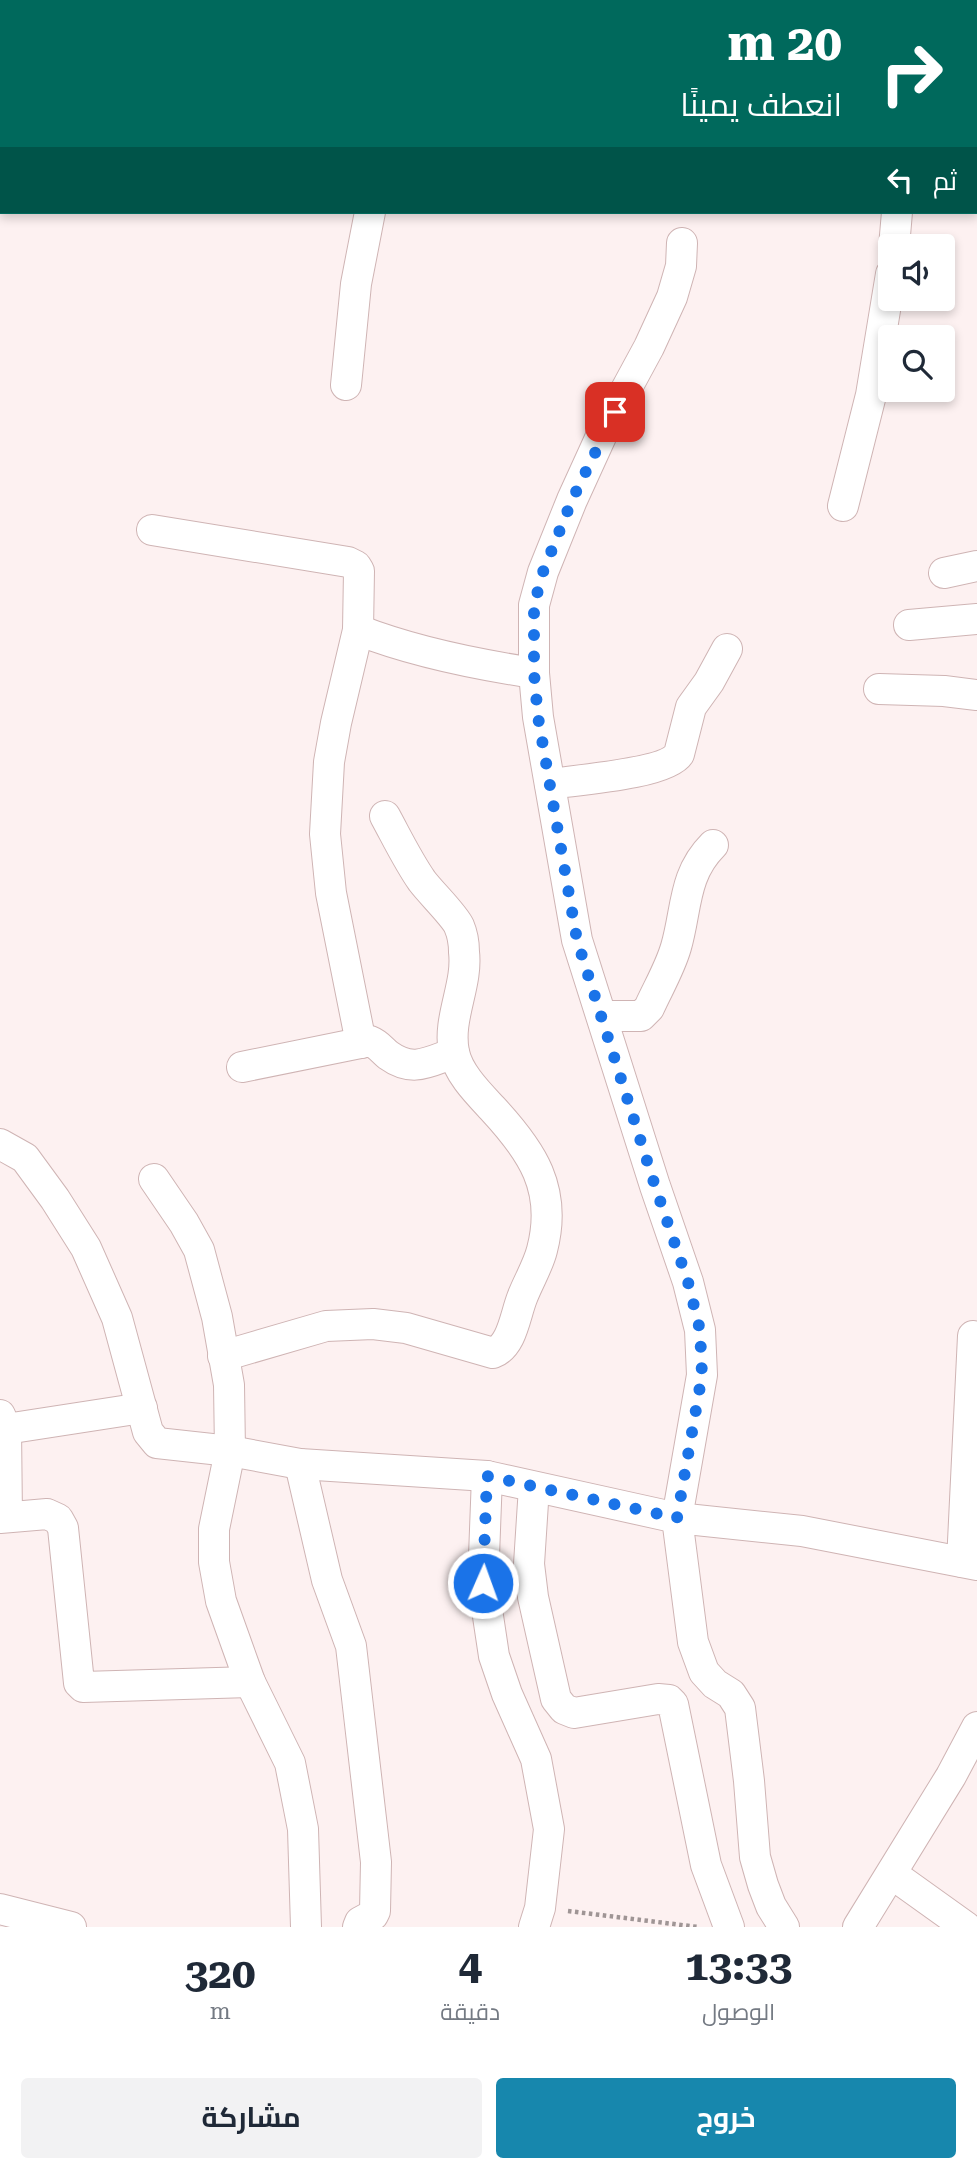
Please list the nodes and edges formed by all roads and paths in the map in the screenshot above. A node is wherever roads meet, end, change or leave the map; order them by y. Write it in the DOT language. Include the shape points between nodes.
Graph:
graph roads {
  1 [pos="370,214"];
  2 [pos="897,214"];
  3 [pos="895,234"];
  4 [pos="682,243"];
  5 [pos="885,311"];
  6 [pos="346,385"];
  7 [pos="843,506"];
  8 [pos="152,530"];
  9 [pos="977,566"];
  10 [pos="944,573"];
  11 [pos="977,619"];
  12 [pos="909,625"];
  13 [pos="358,630"];
  14 [pos="727,649"];
  15 [pos="534,673"];
  16 [pos="879,689"];
  17 [pos="977,695"];
  18 [pos="550,784"];
  19 [pos="386,816"];
  20 [pos="713,845"];
  21 [pos="602,1016"];
  22 [pos="360,1043"];
  23 [pos="454,1053"];
  24 [pos="242,1067"];
  25 [pos="0,1144"];
  26 [pos="154,1179"];
  27 [pos="973,1336"];
  28 [pos="223,1356"];
  29 [pos="142,1408"];
  30 [pos="3,1422"];
  31 [pos="230,1451"];
  32 [pos="300,1464"];
  33 [pos="487,1476"];
  34 [pos="534,1487"];
  35 [pos="3,1518"];
  36 [pos="677,1518"];
  37 [pos="969,1563"];
  38 [pos="250,1682"];
  39 [pos="977,1727"];
  40 [pos="892,1874"];
  41 [pos="0,1909"];
  42 [pos="537,1917"];
  43 [pos="71,1927"];
  44 [pos="306,1927"];
  45 [pos="358,1927"];
  46 [pos="699,1927"];
  47 [pos="729,1927"];
  48 [pos="784,1927"];
  49 [pos="858,1927"];
  50 [pos="966,1927"];
  1 -- 6 [label="street" via="356,284"];
  2 -- 3 [label="street"];
  4 -- 15 [label="street" via="672,297 603,432 543,572 534,605"];
  5 -- 7 [label="street" via="871,396"];
  8 -- 13 [label="street" via="348,562 359,571"];
  9 -- 10 [label="street"];
  11 -- 12 [label="street"];
  13 -- 15 [label="street" via="393,644"];
  13 -- 22 [label="street" via="329,762 326,834 331,893"];
  14 -- 18 [label="street" via="691,707 676,759 653,769"];
  15 -- 18 [label="street"];
  16 -- 17 [label="street"];
  18 -- 21 [label="street" via="577,940"];
  19 -- 23 [label="street" via="421,880 459,925 465,953 452,1035"];
  20 -- 21 [label="street" via="694,870 685,893 676,949 649,1008 642,1016"];
  21 -- 36 [label="street" via="700,1330 702,1375"];
  22 -- 23 [label="street" via="376,1043 405,1065 417,1066"];
  22 -- 24 [label="street"];
  23 -- 28 [label="street" via="467,1079 518,1136 546,1194 548,1216 542,1251 501,1350 483,1351 406,1328 373,1324 326,1326"];
  25 -- 29 [label="street" via="25,1158 86,1248 117,1318"];
  26 -- 28 [label="street" via="199,1250"];
  27 -- 37 [label="street"];
  28 -- 31 [label="street" via="229,1385"];
  29 -- 30 [label="street"];
  29 -- 31 [label="street" via="148,1432 157,1443"];
  30 -- 35 [label="street"];
  31 -- 32 [label="street"];
  31 -- 38 [label="street" via="214,1529 214,1562 221,1601"];
  32 -- 33 [label="street"];
  32 -- 45 [label="street" via="327,1580 351,1646 376,1862 375,1911"];
  33 -- 34 [label="street"];
  33 -- 42 [label="street" via="483,1583 494,1656 536,1759 549,1829"];
  34 -- 36 [label="street"];
  34 -- 47 [label="street" via="528,1564 556,1699 574,1713 658,1699 673,1704 706,1865"];
  35 -- 38 [label="street" via="47,1514 63,1528 83,1687"];
  36 -- 37 [label="street" via="803,1531"];
  36 -- 48 [label="street" via="694,1642 704,1672 740,1707 755,1857 771,1906"];
  38 -- 44 [label="street" via="290,1763 303,1829"];
  39 -- 40 [label="street"];
  40 -- 49 [label="street"];
  40 -- 50 [label="street"];
  41 -- 43 [label="street"];
  42 -- 46 [label="path"];
}
